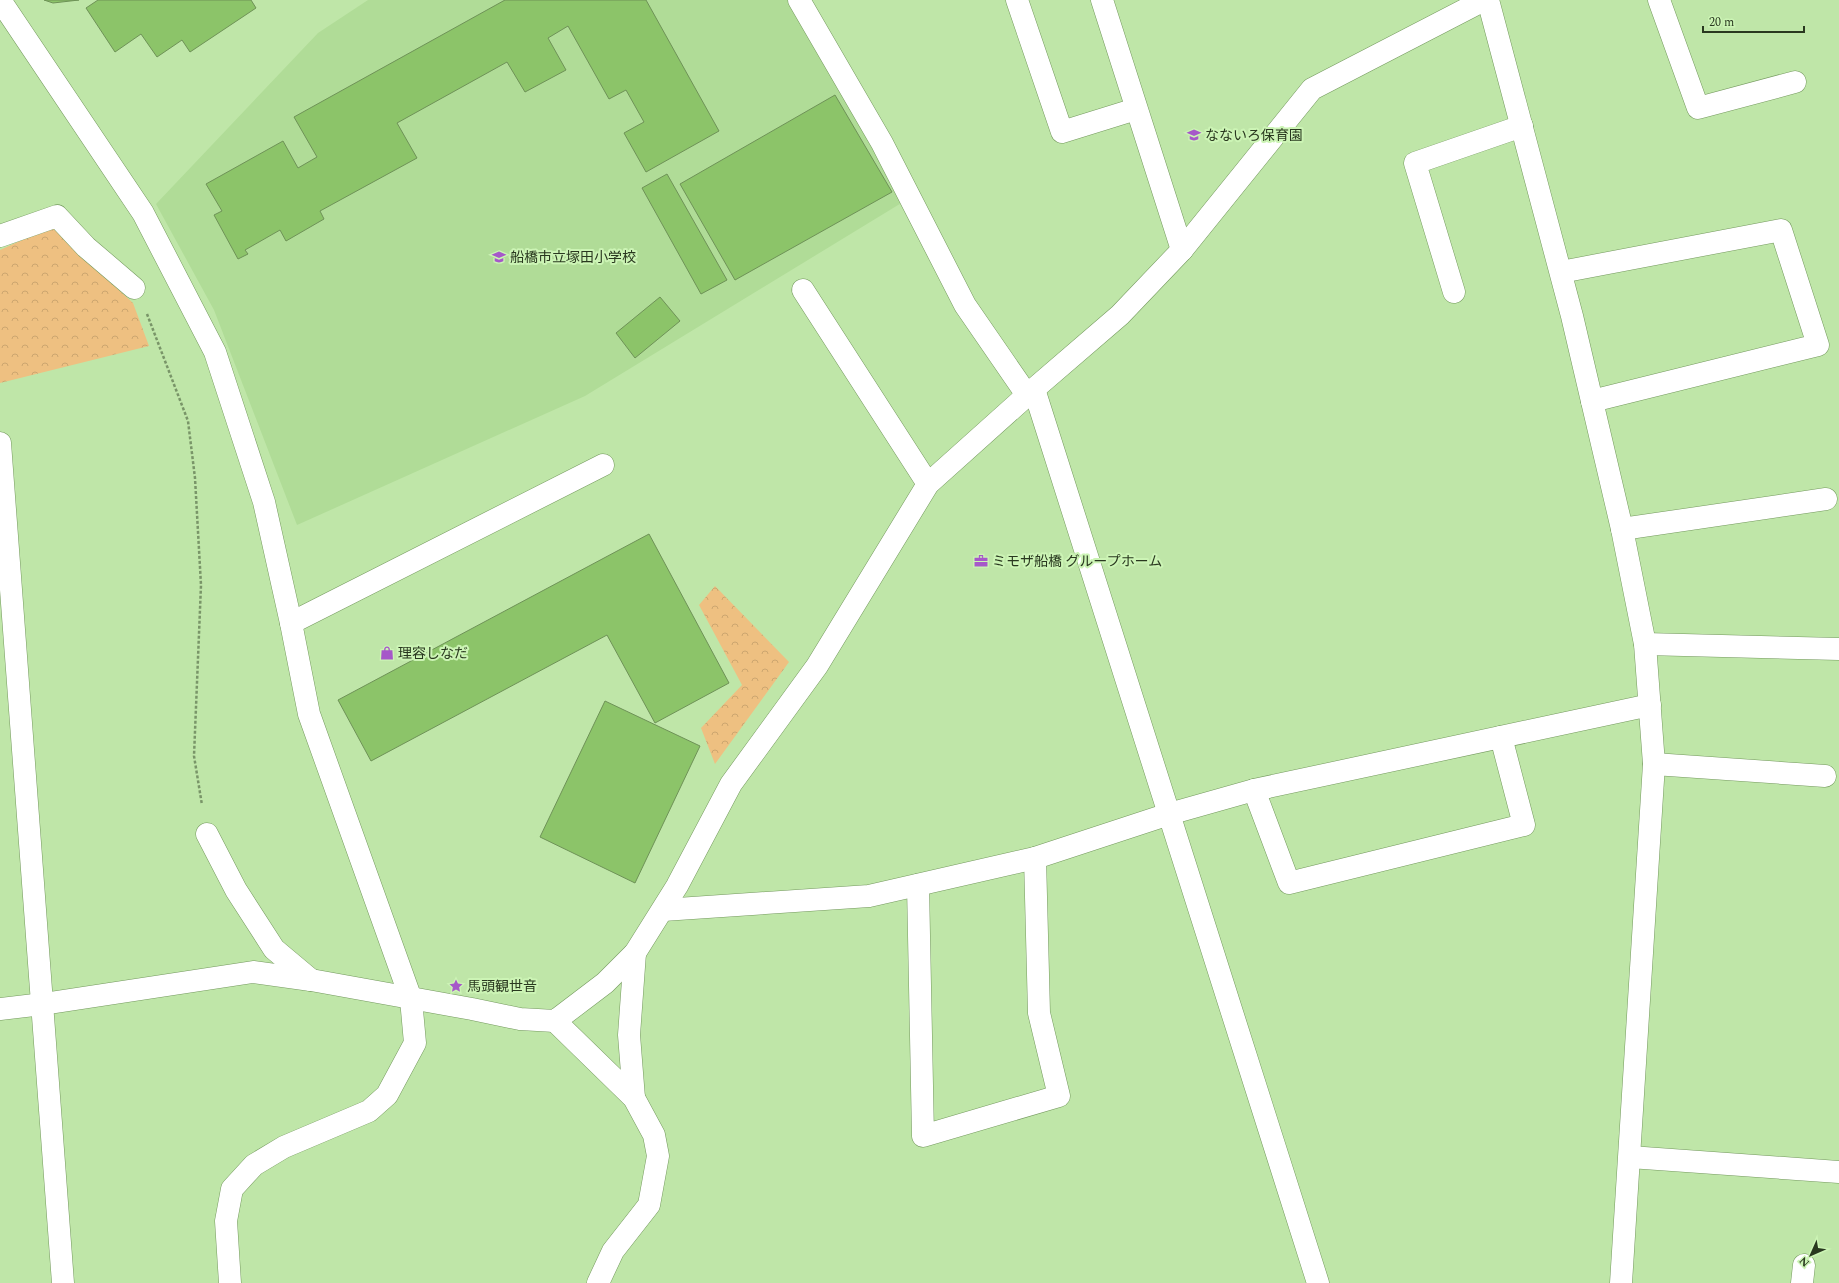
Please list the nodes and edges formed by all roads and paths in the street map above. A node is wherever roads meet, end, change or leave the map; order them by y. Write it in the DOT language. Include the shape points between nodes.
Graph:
graph roads {
  1 [pos="0,0"];
  2 [pos="799,0"];
  3 [pos="1016,0"];
  4 [pos="1102,0"];
  5 [pos="1484,0"];
  6 [pos="1488,0"];
  7 [pos="1659,0"];
  8 [pos="1795,82"];
  9 [pos="1136,109"];
  10 [pos="1522,126"];
  11 [pos="0,236"];
  12 [pos="1182,250"];
  13 [pos="1561,272"];
  14 [pos="134,288"];
  15 [pos="803,290"];
  16 [pos="1454,292"];
  17 [pos="1031,392"];
  18 [pos="1592,401"];
  19 [pos="0,443"];
  20 [pos="603,465"];
  21 [pos="928,484"];
  22 [pos="1826,499"];
  23 [pos="1622,529"];
  24 [pos="291,624"];
  25 [pos="1645,644"];
  26 [pos="1839,649"];
  27 [pos="1650,705"];
  28 [pos="1501,737"];
  29 [pos="1654,764"];
  30 [pos="1825,776"];
  31 [pos="1254,790"];
  32 [pos="1169,814"];
  33 [pos="207,834"];
  34 [pos="1034,858"];
  35 [pos="918,885"];
  36 [pos="663,910"];
  37 [pos="635,953"];
  38 [pos="311,980"];
  39 [pos="410,999"];
  40 [pos="43,1004"];
  41 [pos="0,1009"];
  42 [pos="555,1021"];
  43 [pos="634,1098"];
  44 [pos="1630,1157"];
  45 [pos="1839,1172"];
  46 [pos="63,1283"];
  47 [pos="230,1283"];
  48 [pos="598,1283"];
  49 [pos="1318,1283"];
  50 [pos="1621,1283"];
  1 -- 24 [label="street" via="143,213 215,352 264,502"];
  2 -- 17 [label="street" via="882,143 965,305"];
  3 -- 9 [label="street" via="1062,132"];
  4 -- 9 [label="street"];
  5 -- 12 [label="street" via="1312,89"];
  6 -- 10 [label="street"];
  7 -- 8 [label="street" via="1698,108"];
  9 -- 12 [label="street"];
  10 -- 13 [label="street"];
  10 -- 16 [label="street" via="1415,163"];
  11 -- 14 [label="street" via="56,216 86,247"];
  12 -- 17 [label="street" via="1120,315"];
  13 -- 18 [label="street"];
  13 -- 18 [label="street" via="1781,230 1818,345"];
  14 -- 33 [label="path" via="188,421 195,478 202,585 194,756"];
  15 -- 21 [label="street"];
  17 -- 21 [label="street"];
  17 -- 32 [label="street"];
  18 -- 23 [label="street"];
  19 -- 40 [label="street"];
  20 -- 24 [label="street"];
  21 -- 36 [label="street" via="817,666 731,784"];
  22 -- 23 [label="street"];
  23 -- 25 [label="street"];
  24 -- 39 [label="street" via="309,714"];
  25 -- 26 [label="street"];
  25 -- 27 [label="street"];
  27 -- 28 [label="street"];
  27 -- 29 [label="street"];
  28 -- 31 [label="street"];
  28 -- 31 [label="street" via="1524,826 1289,883"];
  29 -- 30 [label="street"];
  29 -- 44 [label="street"];
  31 -- 32 [label="street"];
  32 -- 34 [label="street"];
  32 -- 49 [label="street"];
  33 -- 38 [label="street" via="236,890 274,949"];
  34 -- 35 [label="street"];
  34 -- 35 [label="street" via="1039,1013 1059,1096 923,1136"];
  35 -- 36 [label="street" via="870,896"];
  36 -- 37 [label="street"];
  37 -- 42 [label="street" via="604,983"];
  37 -- 43 [label="street" via="629,1035"];
  38 -- 39 [label="street"];
  38 -- 40 [label="street" via="253,972"];
  39 -- 42 [label="street" via="520,1019"];
  39 -- 47 [label="street" via="415,1043 387,1095 369,1111 284,1147 260,1161 232,1189 226,1221"];
  40 -- 41 [label="street"];
  40 -- 46 [label="street"];
  42 -- 43 [label="street"];
  43 -- 48 [label="street" via="654,1135 658,1156 649,1204 613,1251"];
  44 -- 45 [label="street"];
  44 -- 50 [label="street"];
}
